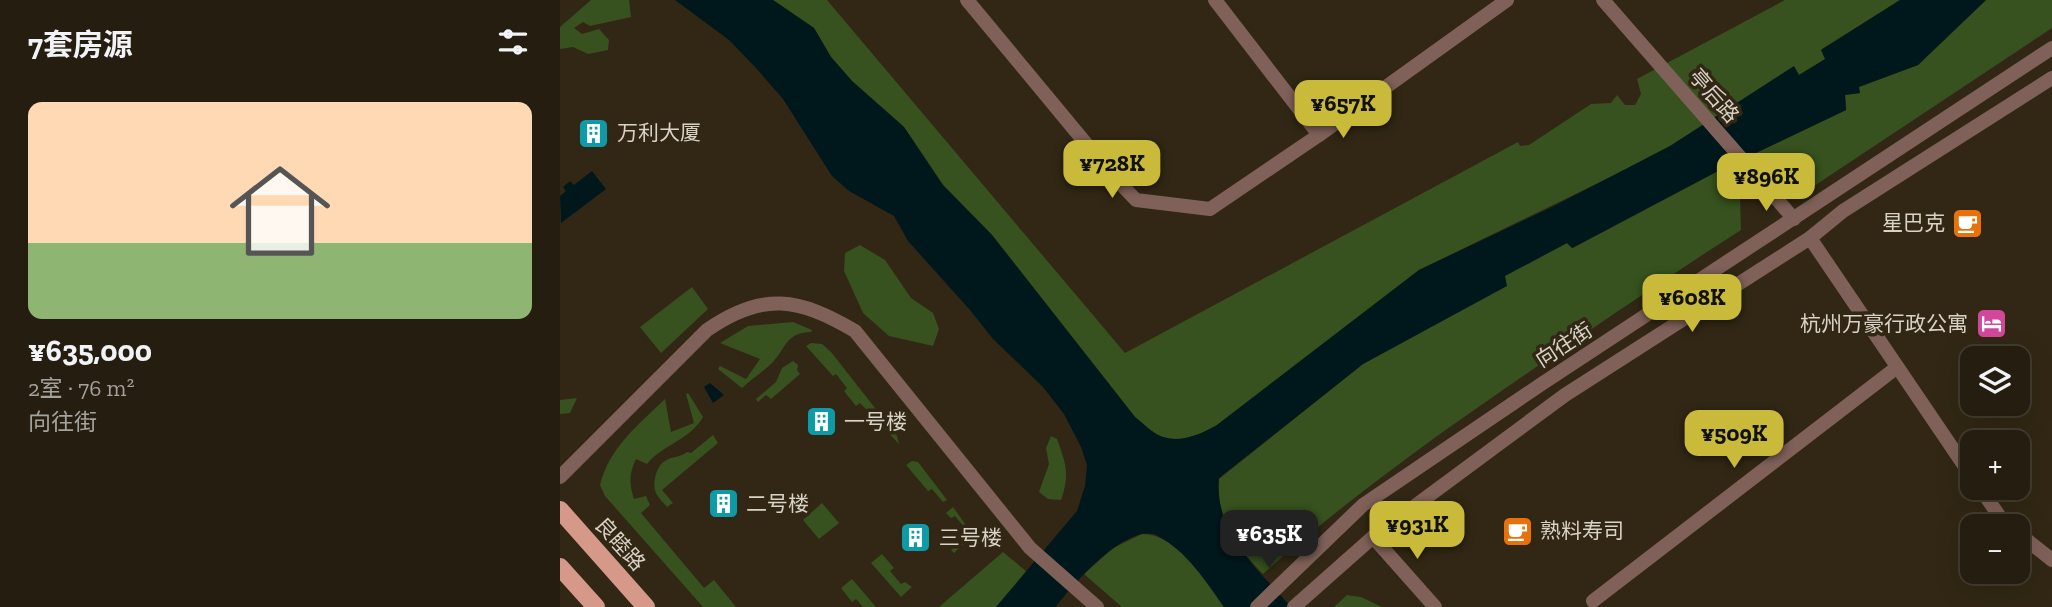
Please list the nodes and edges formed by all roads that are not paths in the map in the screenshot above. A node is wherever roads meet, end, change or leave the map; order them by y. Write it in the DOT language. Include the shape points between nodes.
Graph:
graph roads {
  1 [pos="967,0"];
  2 [pos="1215,0"];
  3 [pos="1507,0"];
  4 [pos="1603,0"];
  5 [pos="2052,48"];
  6 [pos="2052,78"];
  7 [pos="1320,135"];
  8 [pos="1794,219"];
  9 [pos="1810,238"];
  10 [pos="1896,368"];
  11 [pos="1960,460"];
  12 [pos="560,477"];
  13 [pos="560,510"];
  14 [pos="1373,537"];
  15 [pos="2030,543"];
  16 [pos="2052,560"];
  17 [pos="560,567"];
  18 [pos="1593,601"];
  19 [pos="596,607"];
  20 [pos="646,607"];
  21 [pos="1097,607"];
  22 [pos="1257,607"];
  23 [pos="1294,607"];
  24 [pos="1435,607"];
  1 -- 7 [label="street" via="1136,200 1210,209"];
  2 -- 7 [label="street"];
  3 -- 7 [label="street"];
  4 -- 8 [label="street, 亭后路"];
  5 -- 8 [label="street, 向往街"];
  6 -- 9 [label="street, 向往街" via="1843,211"];
  8 -- 22 [label="street, 向往街" via="1363,505"];
  9 -- 10 [label="street"];
  9 -- 14 [label="street, 向往街" via="1565,395"];
  10 -- 11 [label="street"];
  10 -- 18 [label="street"];
  12 -- 21 [label="street" via="707,330 728,316 760,305 788,303 823,312 855,331 1030,548"];
  13 -- 20 [label="main road, 良睦路"];
  14 -- 23 [label="street, 向往街"];
  14 -- 24 [label="street"];
  15 -- 16 [label="street"];
  17 -- 19 [label="main road"];
}
